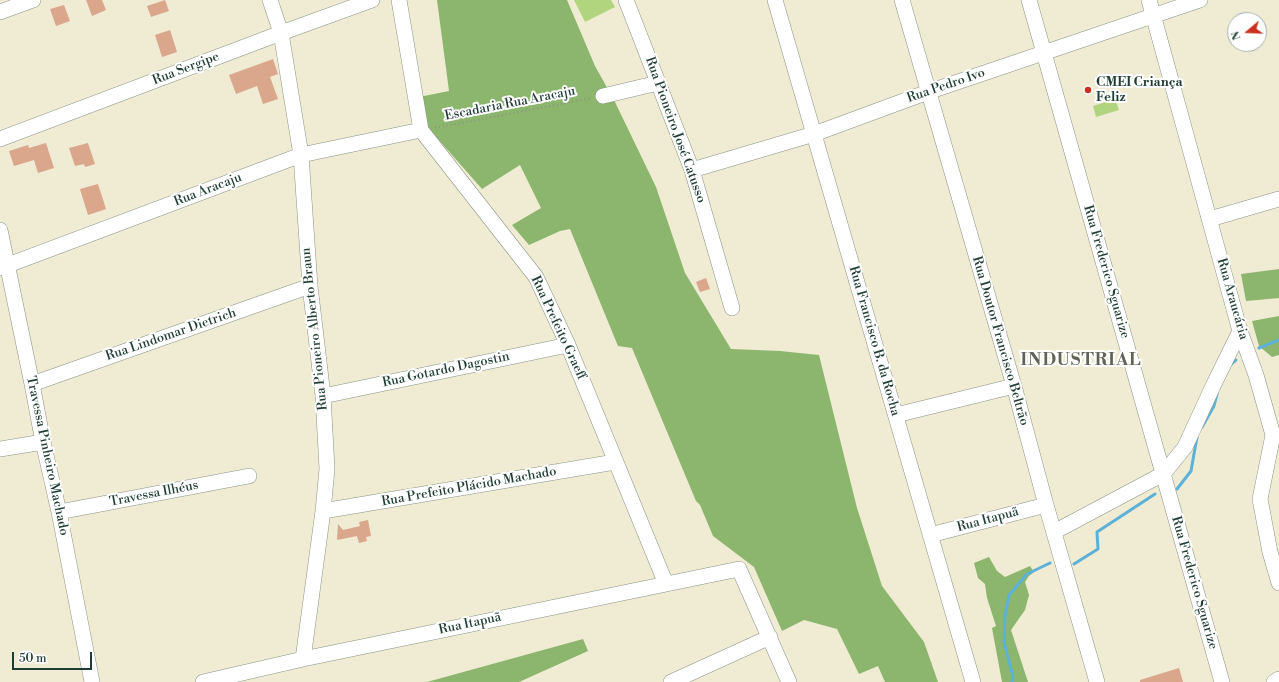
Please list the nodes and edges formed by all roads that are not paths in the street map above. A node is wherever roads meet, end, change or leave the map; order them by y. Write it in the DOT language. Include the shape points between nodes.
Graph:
graph roads {
  1 [pos="34,0"];
  2 [pos="270,0"];
  3 [pos="372,0"];
  4 [pos="399,0"];
  5 [pos="626,0"];
  6 [pos="775,0"];
  7 [pos="902,0"];
  8 [pos="1029,0"];
  9 [pos="1149,0"];
  10 [pos="1200,0"];
  11 [pos="0,12"];
  12 [pos="1154,16"];
  13 [pos="281,33"];
  14 [pos="1043,53"];
  15 [pos="658,83"];
  16 [pos="928,92"];
  17 [pos="603,96"];
  18 [pos="420,130"];
  19 [pos="814,134"];
  20 [pos="0,139"];
  21 [pos="301,155"];
  22 [pos="692,170"];
  23 [pos="1279,199"];
  24 [pos="1210,219"];
  25 [pos="0,230"];
  26 [pos="4,267"];
  27 [pos="310,286"];
  28 [pos="732,308"];
  29 [pos="1240,331"];
  30 [pos="568,345"];
  31 [pos="32,384"];
  32 [pos="1014,386"];
  33 [pos="323,396"];
  34 [pos="896,415"];
  35 [pos="43,442"];
  36 [pos="0,449"];
  37 [pos="615,462"];
  38 [pos="1163,474"];
  39 [pos="249,476"];
  40 [pos="1046,505"];
  41 [pos="323,511"];
  42 [pos="59,512"];
  43 [pos="1054,532"];
  44 [pos="930,535"];
  45 [pos="1274,549"];
  46 [pos="1279,583"];
  47 [pos="666,584"];
  48 [pos="770,637"];
  49 [pos="303,659"];
  50 [pos="251,677"];
  51 [pos="1279,679"];
  52 [pos="92,682"];
  53 [pos="203,682"];
  54 [pos="671,682"];
  55 [pos="789,682"];
  56 [pos="973,682"];
  57 [pos="1097,682"];
  58 [pos="1222,682"];
  59 [pos="1274,682"];
  1 -- 11 [label="street"];
  2 -- 13 [label="street, Rua Pioneiro Alberto Braun"];
  3 -- 13 [label="street, Rua Sergipe"];
  4 -- 18 [label="street, Rua Prefeito Graeff"];
  5 -- 15 [label="street, Rua Pioneiro José Catusso"];
  6 -- 19 [label="street, Rua Francisco B. da Rocha"];
  7 -- 16 [label="street, Rua Doutor Francisco Beltrão"];
  8 -- 14 [label="street, Rua Frederico Sguarize"];
  9 -- 12 [label="street, Rua Araucária"];
  10 -- 12 [label="street, Rua Pedro Ivo"];
  12 -- 14 [label="street, Rua Pedro Ivo"];
  12 -- 24 [label="street, Rua Araucária"];
  13 -- 20 [label="street, Rua Sergipe"];
  13 -- 21 [label="street, Rua Pioneiro Alberto Braun"];
  14 -- 16 [label="street, Rua Pedro Ivo"];
  14 -- 38 [label="street, Rua Frederico Sguarize"];
  15 -- 17 [label="street"];
  15 -- 22 [label="street, Rua Pioneiro José Catusso"];
  16 -- 19 [label="street, Rua Pedro Ivo"];
  16 -- 32 [label="street, Rua Doutor Francisco Beltrão"];
  18 -- 21 [label="street, Rua Aracaju"];
  18 -- 30 [label="street, Rua Prefeito Graeff" via="536,277"];
  19 -- 22 [label="street, Rua Pedro Ivo"];
  19 -- 34 [label="street, Rua Francisco B. da Rocha"];
  21 -- 26 [label="street, Rua Aracaju"];
  21 -- 27 [label="street, Rua Pioneiro Alberto Braun"];
  22 -- 28 [label="street, Rua Pioneiro José Catusso"];
  23 -- 24 [label="street"];
  24 -- 29 [label="street, Rua Araucária"];
  25 -- 26 [label="street, Travessa Pinheiro Machado"];
  26 -- 31 [label="street, Travessa Pinheiro Machado"];
  27 -- 31 [label="street, Rua Lindomar Dietrich"];
  27 -- 33 [label="street, Rua Pioneiro Alberto Braun"];
  29 -- 38 [label="street" via="1186,447"];
  29 -- 45 [label="street, Rua Araucária" via="1273,435 1260,498"];
  30 -- 33 [label="street, Rua Gotardo Dagostin"];
  30 -- 37 [label="street, Rua Prefeito Graeff"];
  31 -- 35 [label="street, Travessa Pinheiro Machado"];
  32 -- 34 [label="street"];
  32 -- 40 [label="street, Rua Doutor Francisco Beltrão"];
  33 -- 41 [label="street, Rua Pioneiro Alberto Braun" via="327,469"];
  34 -- 44 [label="street, Rua Francisco B. da Rocha"];
  35 -- 36 [label="street"];
  35 -- 42 [label="street, Travessa Pinheiro Machado"];
  37 -- 41 [label="street, Rua Prefeito Plácido Machado"];
  37 -- 47 [label="street, Rua Prefeito Graeff"];
  38 -- 43 [label="street"];
  38 -- 58 [label="street, Rua Frederico Sguarize"];
  39 -- 42 [label="street, Travessa Ilhéus"];
  40 -- 43 [label="street, Rua Doutor Francisco Beltrão"];
  40 -- 44 [label="street, Rua Itapuã"];
  41 -- 49 [label="street, Rua Pioneiro Alberto Braun"];
  42 -- 52 [label="street, Travessa Pinheiro Machado"];
  43 -- 57 [label="street, Rua Doutor Francisco Beltrão"];
  44 -- 56 [label="street, Rua Francisco B. da Rocha"];
  45 -- 46 [label="street, Rua Araucária"];
  47 -- 48 [label="street, Rua Itapuã" via="739,569"];
  47 -- 49 [label="street, Rua Itapuã"];
  48 -- 54 [label="street"];
  48 -- 55 [label="street"];
  49 -- 50 [label="street, Rua Itapuã"];
  50 -- 53 [label="street, Rua Itapuã"];
  51 -- 59 [label="street"];
}
